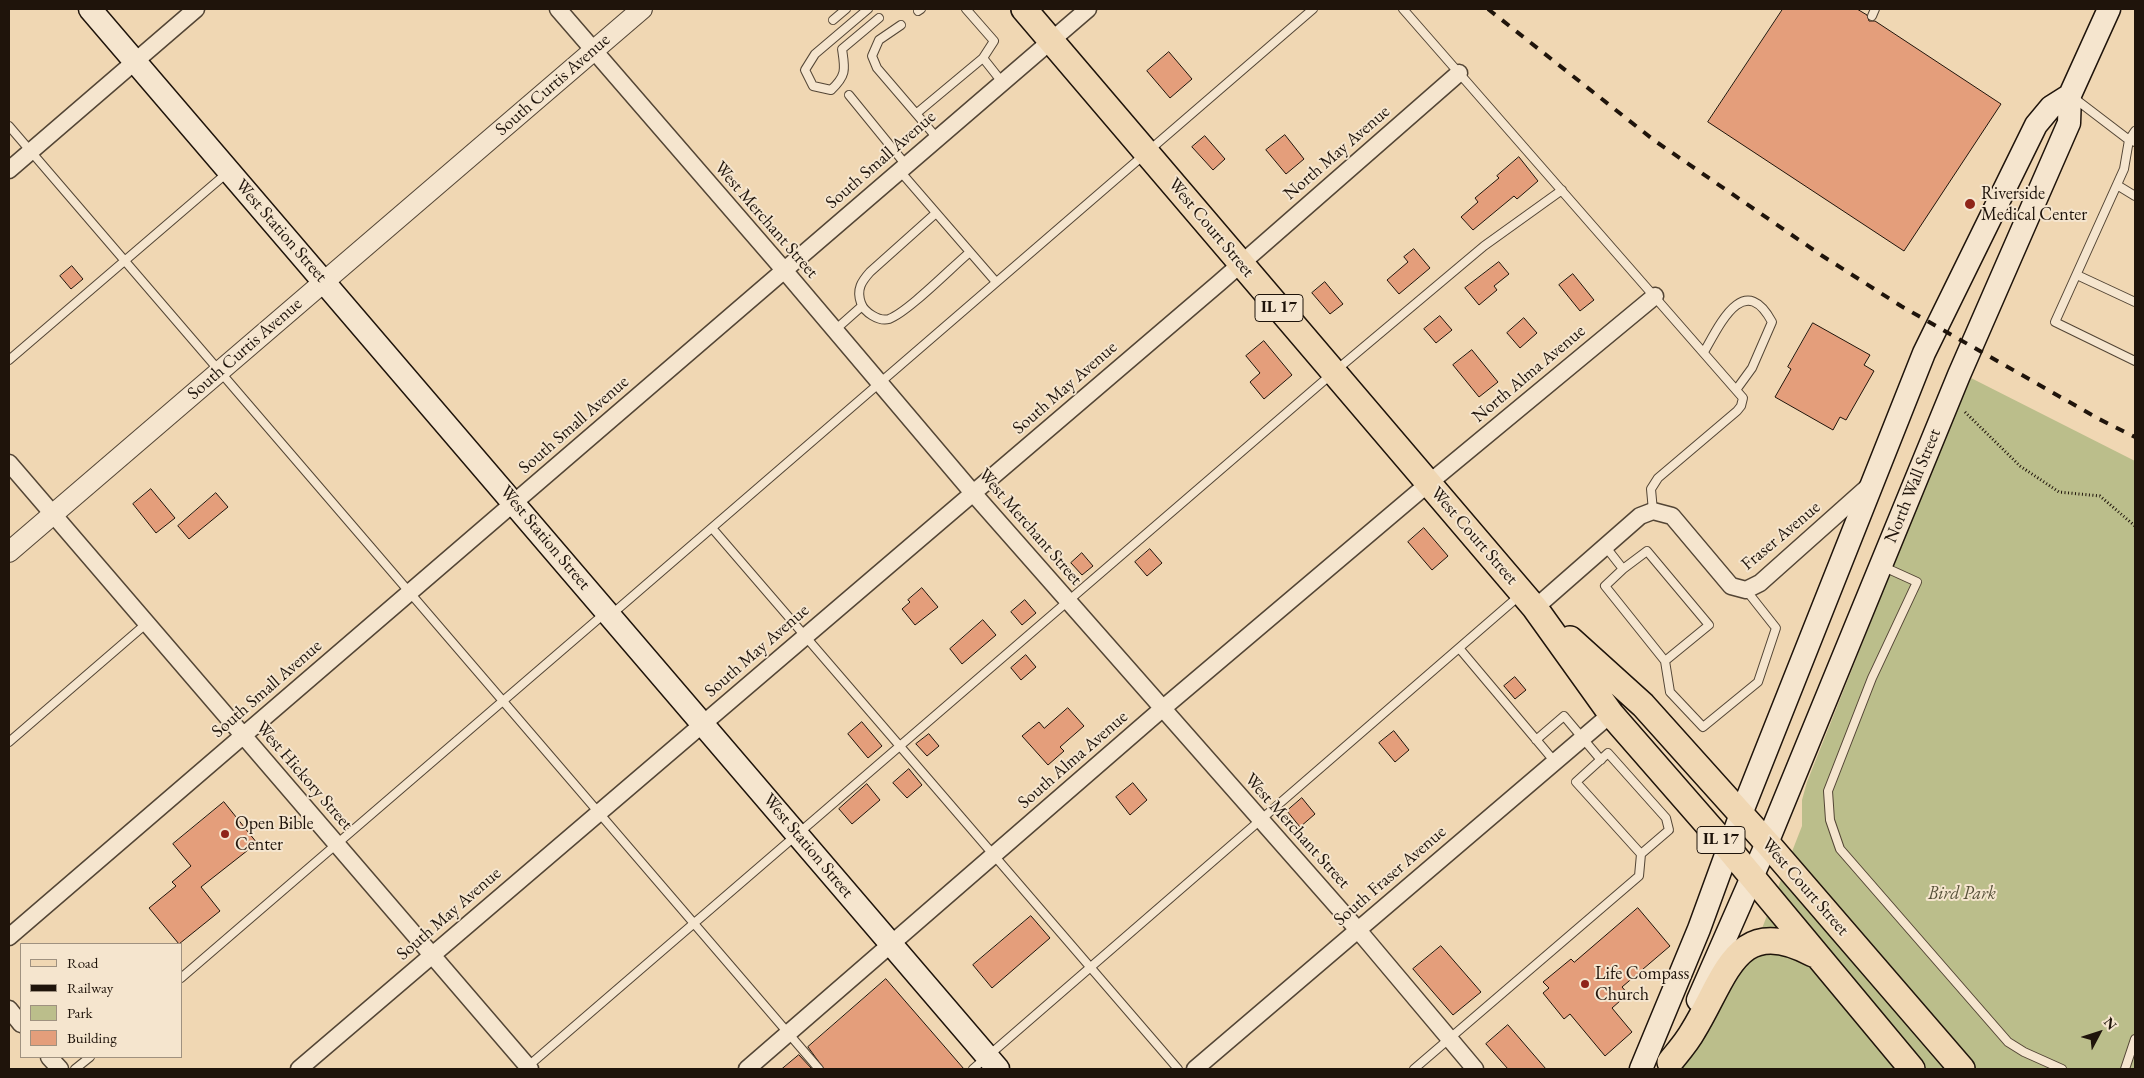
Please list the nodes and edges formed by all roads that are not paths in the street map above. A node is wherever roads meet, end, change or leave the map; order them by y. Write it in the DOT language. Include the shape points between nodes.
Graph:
graph roads {
  1 [pos="90,9"];
  2 [pos="196,9"];
  3 [pos="558,9"];
  4 [pos="642,9"];
  5 [pos="846,9"];
  6 [pos="868,9"];
  7 [pos="966,9"];
  8 [pos="1024,9"];
  9 [pos="1087,9"];
  10 [pos="1313,9"];
  11 [pos="1403,9"];
  12 [pos="2109,9"];
  13 [pos="879,18"];
  14 [pos="833,20"];
  15 [pos="901,25"];
  16 [pos="1051,40"];
  17 [pos="593,50"];
  18 [pos="983,58"];
  19 [pos="135,62"];
  20 [pos="1459,73"];
  21 [pos="1002,82"];
  22 [pos="849,95"];
  23 [pos="2070,95"];
  24 [pos="917,113"];
  25 [pos="9,126"];
  26 [pos="2135,131"];
  27 [pos="937,138"];
  28 [pos="2132,141"];
  29 [pos="30,151"];
  30 [pos="1146,152"];
  31 [pos="903,168"];
  32 [pos="9,170"];
  33 [pos="229,172"];
  34 [pos="2117,185"];
  35 [pos="1562,190"];
  36 [pos="2135,196"];
  37 [pos="936,213"];
  38 [pos="970,252"];
  39 [pos="125,261"];
  40 [pos="1241,263"];
  41 [pos="784,270"];
  42 [pos="2076,274"];
  43 [pos="324,281"];
  44 [pos="996,282"];
  45 [pos="1655,296"];
  46 [pos="2135,302"];
  47 [pos="862,306"];
  48 [pos="835,330"];
  49 [pos="1704,352"];
  50 [pos="9,360"];
  51 [pos="2135,361"];
  52 [pos="219,371"];
  53 [pos="1334,372"];
  54 [pos="880,383"];
  55 [pos="1736,390"];
  56 [pos="9,463"];
  57 [pos="1429,483"];
  58 [pos="1872,484"];
  59 [pos="973,493"];
  60 [pos="514,502"];
  61 [pos="1654,511"];
  62 [pos="53,514"];
  63 [pos="712,528"];
  64 [pos="1605,546"];
  65 [pos="9,552"];
  66 [pos="1881,566"];
  67 [pos="1623,570"];
  68 [pos="1746,590"];
  69 [pos="409,592"];
  70 [pos="1529,600"];
  71 [pos="1068,602"];
  72 [pos="609,614"];
  73 [pos="147,624"];
  74 [pos="805,636"];
  75 [pos="1459,648"];
  76 [pos="1665,661"];
  77 [pos="503,702"];
  78 [pos="1162,709"];
  79 [pos="1611,714"];
  80 [pos="703,724"];
  81 [pos="243,735"];
  82 [pos="1582,738"];
  83 [pos="1536,740"];
  84 [pos="9,742"];
  85 [pos="900,747"];
  86 [pos="1601,760"];
  87 [pos="1554,762"];
  88 [pos="599,813"];
  89 [pos="1741,814"];
  90 [pos="1260,820"];
  91 [pos="798,835"];
  92 [pos="1767,842"];
  93 [pos="337,844"];
  94 [pos="1728,848"];
  95 [pos="1641,854"];
  96 [pos="994,856"];
  97 [pos="1752,877"];
  98 [pos="694,924"];
  99 [pos="1358,930"];
  100 [pos="9,937"];
  101 [pos="892,945"];
  102 [pos="432,956"];
  103 [pos="1817,956"];
  104 [pos="1090,967"];
  105 [pos="182,977"];
  106 [pos="9,1009"];
  107 [pos="20,1023"];
  108 [pos="789,1034"];
  109 [pos="1449,1039"];
  110 [pos="2135,1039"];
  111 [pos="51,1058"];
  112 [pos="89,1058"];
  113 [pos="986,1065"];
  114 [pos="1669,1066"];
  115 [pos="527,1068"];
  116 [pos="60,1069"];
  117 [pos="75,1069"];
  118 [pos="299,1069"];
  119 [pos="747,1069"];
  120 [pos="819,1069"];
  121 [pos="1178,1069"];
  122 [pos="1195,1069"];
  123 [pos="1414,1069"];
  124 [pos="1475,1069"];
  125 [pos="1641,1069"];
  126 [pos="1912,1069"];
  127 [pos="1962,1069"];
  128 [pos="2062,1069"];
  129 [pos="2124,1069"];
  1 -- 19 [label="main road, West Station Street"];
  2 -- 19 [label="street"];
  3 -- 17 [label="street, West Merchant Street"];
  4 -- 17 [label="street, South Curtis Avenue"];
  5 -- 14 [label="lane"];
  6 -- 13 [label="lane" via="815,54 805,70 813,86 831,90 841,80 845,69 842,49"];
  7 -- 18 [label="lane" via="994,41"];
  8 -- 16 [label="main road, West Court Street / IL 17"];
  9 -- 16 [label="street, South Small Avenue"];
  10 -- 30 [label="lane"];
  11 -- 20 [label="lane"];
  12 -- 23 [label="main road, North Wall Street"];
  15 -- 24 [label="lane" via="879,40 872,56 877,68"];
  16 -- 21 [label="street, South Small Avenue"];
  16 -- 30 [label="main road, West Court Street / IL 17"];
  17 -- 41 [label="street, West Merchant Street"];
  17 -- 43 [label="street, South Curtis Avenue"];
  18 -- 21 [label="lane"];
  18 -- 24 [label="lane"];
  19 -- 29 [label="street"];
  19 -- 33 [label="main road, West Station Street"];
  20 -- 35 [label="lane"];
  20 -- 40 [label="street, North May Avenue"];
  21 -- 27 [label="street, South Small Avenue"];
  22 -- 31 [label="lane"];
  23 -- 28 [label="lane"];
  23 -- 58 [label="main road" via="2051,107 2036,125 1924,353"];
  23 -- 66 [label="main road, North Wall Street" via="2069,123 1959,374"];
  24 -- 27 [label="lane"];
  25 -- 29 [label="lane"];
  26 -- 28 [label="lane"];
  27 -- 31 [label="street, South Small Avenue"];
  28 -- 34 [label="lane"];
  29 -- 32 [label="street"];
  29 -- 39 [label="lane"];
  30 -- 40 [label="main road, West Court Street / IL 17"];
  30 -- 44 [label="lane"];
  31 -- 37 [label="lane"];
  31 -- 41 [label="street, South Small Avenue"];
  33 -- 39 [label="lane"];
  33 -- 43 [label="main road, West Station Street"];
  34 -- 36 [label="lane"];
  34 -- 42 [label="lane"];
  35 -- 45 [label="lane"];
  35 -- 53 [label="lane" via="1484,246"];
  37 -- 38 [label="lane"];
  37 -- 47 [label="lane" via="870,272 859,287 858,297"];
  38 -- 44 [label="lane"];
  38 -- 47 [label="lane" via="888,319 880,319"];
  39 -- 50 [label="lane"];
  39 -- 52 [label="lane"];
  40 -- 53 [label="main road, West Court Street / IL 17"];
  40 -- 59 [label="street, South May Avenue"];
  41 -- 48 [label="street, West Merchant Street"];
  41 -- 60 [label="street, South Small Avenue"];
  42 -- 46 [label="lane"];
  42 -- 51 [label="lane" via="2055,322"];
  43 -- 52 [label="street, South Curtis Avenue"];
  43 -- 60 [label="main road, West Station Street"];
  44 -- 54 [label="lane"];
  45 -- 49 [label="lane"];
  45 -- 57 [label="street, North Alma Avenue"];
  47 -- 48 [label="lane"];
  48 -- 54 [label="street, West Merchant Street"];
  49 -- 55 [label="lane"];
  49 -- 55 [label="lane" via="1727,313 1738,302 1751,301 1766,309 1772,322 1752,368"];
  52 -- 62 [label="street, South Curtis Avenue"];
  52 -- 69 [label="lane"];
  53 -- 57 [label="main road, West Court Street / IL 17"];
  53 -- 71 [label="lane"];
  54 -- 59 [label="street, West Merchant Street"];
  54 -- 63 [label="lane"];
  55 -- 61 [label="lane" via="1743,398 1737,411 1658,478 1651,489"];
  56 -- 62 [label="street, West Hickory Street"];
  57 -- 70 [label="main road, West Court Street / IL 17"];
  57 -- 78 [label="street, South Alma Avenue"];
  58 -- 68 [label="street, Fraser Avenue" via="1760,583"];
  58 -- 89 [label="main road"];
  59 -- 71 [label="street, West Merchant Street"];
  59 -- 74 [label="street, South May Avenue"];
  60 -- 69 [label="street, South Small Avenue"];
  60 -- 72 [label="main road, West Station Street"];
  61 -- 64 [label="street" via="1640,516"];
  61 -- 68 [label="street, Fraser Avenue" via="1672,516 1731,586"];
  62 -- 65 [label="street, South Curtis Avenue"];
  62 -- 73 [label="street, West Hickory Street"];
  63 -- 72 [label="lane"];
  63 -- 74 [label="lane"];
  64 -- 67 [label="lane"];
  64 -- 70 [label="street"];
  66 -- 92 [label="main road, North Wall Street"];
  66 -- 128 [label="lane" via="1917,582 1872,678 1828,791 1830,820 1840,849 2008,1042"];
  67 -- 76 [label="lane" via="1605,586"];
  67 -- 76 [label="lane" via="1647,551 1709,625"];
  68 -- 76 [label="lane" via="1776,628 1758,682 1703,728 1670,692"];
  69 -- 77 [label="lane"];
  69 -- 81 [label="street, South Small Avenue"];
  70 -- 75 [label="lane"];
  70 -- 79 [label="main road, West Court Street / IL 17"];
  70 -- 89 [label="main road, West Court Street / IL 17" via="1643,705"];
  71 -- 78 [label="street, West Merchant Street"];
  71 -- 85 [label="lane"];
  72 -- 77 [label="lane"];
  72 -- 80 [label="main road, West Station Street"];
  73 -- 81 [label="street, West Hickory Street"];
  73 -- 84 [label="lane"];
  74 -- 80 [label="street, South May Avenue"];
  74 -- 85 [label="lane"];
  75 -- 83 [label="lane"];
  75 -- 90 [label="lane"];
  77 -- 88 [label="lane"];
  77 -- 93 [label="lane"];
  78 -- 90 [label="street, West Merchant Street"];
  78 -- 96 [label="street, South Alma Avenue"];
  79 -- 82 [label="street, South Fraser Avenue"];
  79 -- 94 [label="main road, West Court Street / IL 17"];
  80 -- 88 [label="street, South May Avenue"];
  80 -- 91 [label="main road, West Station Street"];
  81 -- 93 [label="street, West Hickory Street"];
  81 -- 100 [label="street, South Small Avenue"];
  82 -- 83 [label="lane" via="1564,716"];
  82 -- 86 [label="lane"];
  82 -- 87 [label="street, South Fraser Avenue"];
  83 -- 87 [label="lane"];
  85 -- 91 [label="lane"];
  85 -- 96 [label="lane"];
  86 -- 95 [label="lane" via="1576,782"];
  86 -- 95 [label="lane" via="1608,753 1666,818 1669,830"];
  87 -- 99 [label="street, South Fraser Avenue"];
  88 -- 98 [label="lane"];
  88 -- 102 [label="street, South May Avenue"];
  89 -- 92 [label="main road, West Court Street / IL 17"];
  89 -- 94 [label="main road"];
  90 -- 99 [label="street, West Merchant Street"];
  90 -- 104 [label="lane"];
  91 -- 98 [label="lane"];
  91 -- 101 [label="main road, West Station Street"];
  92 -- 97 [label="main road, North Wall Street"];
  92 -- 127 [label="main road, West Court Street / IL 17"];
  93 -- 102 [label="street, West Hickory Street"];
  93 -- 105 [label="lane"];
  94 -- 97 [label="main road, West Court Street / IL 17"];
  94 -- 125 [label="main road" via="1699,930"];
  95 -- 109 [label="lane" via="1639,876"];
  96 -- 101 [label="street, South Alma Avenue"];
  96 -- 104 [label="lane"];
  97 -- 103 [label="main road, West Court Street / IL 17"];
  97 -- 114 [label="main road, North Wall Street"];
  98 -- 108 [label="lane"];
  98 -- 115 [label="lane"];
  99 -- 109 [label="street, West Merchant Street"];
  99 -- 122 [label="street, South Fraser Avenue"];
  101 -- 108 [label="street, South Alma Avenue"];
  101 -- 113 [label="main road, West Station Street"];
  102 -- 115 [label="street, West Hickory Street"];
  102 -- 118 [label="street, South May Avenue"];
  103 -- 114 [label="main road" via="1795,944 1780,941 1748,946 1729,965 1693,1032"];
  103 -- 126 [label="main road, West Court Street / IL 17"];
  104 -- 113 [label="lane"];
  104 -- 121 [label="lane"];
  106 -- 107 [label="street"];
  108 -- 119 [label="street, South Alma Avenue"];
  108 -- 120 [label="lane"];
  109 -- 123 [label="lane"];
  109 -- 124 [label="street, West Merchant Street"];
  110 -- 129 [label="lane"];
  111 -- 116 [label="street"];
  112 -- 117 [label="lane"];
}
